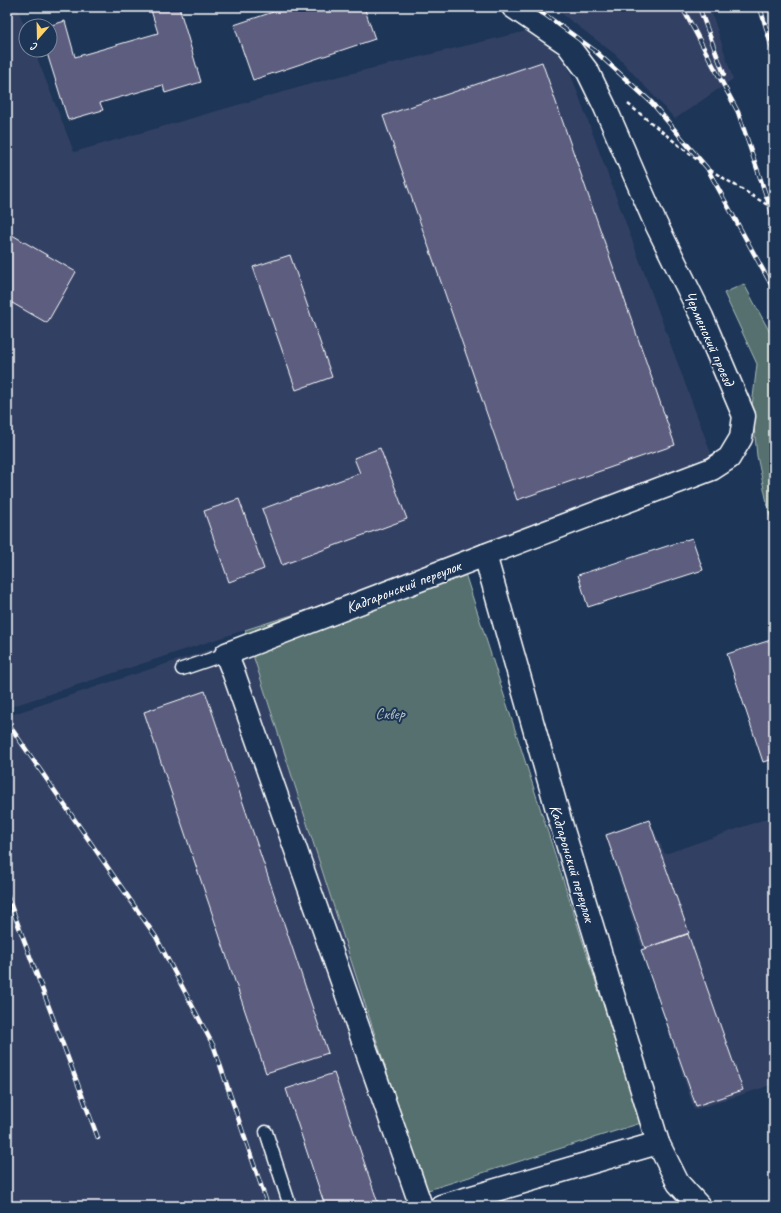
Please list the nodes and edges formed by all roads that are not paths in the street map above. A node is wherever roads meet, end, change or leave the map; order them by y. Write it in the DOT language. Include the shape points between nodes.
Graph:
graph roads {
  1 [pos="513,7"];
  2 [pos="485,555"];
  3 [pos="226,654"];
  4 [pos="182,669"];
  5 [pos="266,1132"];
  6 [pos="658,1143"];
  7 [pos="290,1206"];
  8 [pos="421,1206"];
  9 [pos="442,1206"];
  10 [pos="699,1206"];
  1 -- 2 [label="street, Черменский проезд" via="567,44 588,72 654,220 702,317 744,416 741,438 729,458 712,469"];
  2 -- 3 [label="street, Кадгаронский переулок"];
  2 -- 6 [label="street, Кадгаронский переулок" via="560,820"];
  3 -- 4 [label="lane"];
  3 -- 8 [label="street"];
  5 -- 7 [label="lane"];
  6 -- 9 [label="street"];
  6 -- 10 [label="street, Кадгаронский переулок" via="678,1183"];
}
